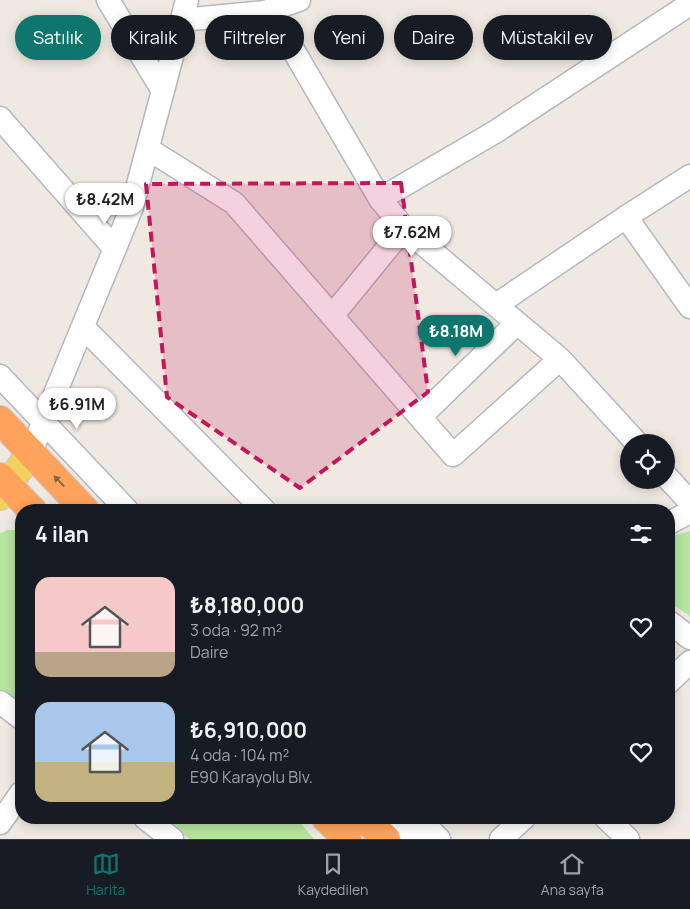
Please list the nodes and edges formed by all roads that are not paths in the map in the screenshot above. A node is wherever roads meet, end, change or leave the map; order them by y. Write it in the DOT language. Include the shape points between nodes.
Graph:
graph roads {
  1 [pos="108,0"];
  2 [pos="299,0"];
  3 [pos="690,4"];
  4 [pos="185,10"];
  5 [pos="270,10"];
  6 [pos="163,91"];
  7 [pos="0,118"];
  8 [pos="148,149"];
  9 [pos="690,176"];
  10 [pos="380,199"];
  11 [pos="626,217"];
  12 [pos="404,228"];
  13 [pos="115,249"];
  14 [pos="496,305"];
  15 [pos="690,307"];
  16 [pos="332,316"];
  17 [pos="517,323"];
  18 [pos="82,327"];
  19 [pos="560,359"];
  20 [pos="0,376"];
  21 [pos="420,418"];
  22 [pos="0,420"];
  23 [pos="43,421"];
  24 [pos="629,434"];
  25 [pos="31,452"];
  26 [pos="2,486"];
  27 [pos="675,486"];
  28 [pos="690,502"];
  29 [pos="24,504"];
  30 [pos="79,504"];
  31 [pos="121,504"];
  32 [pos="258,504"];
  33 [pos="690,512"];
  34 [pos="675,520"];
  35 [pos="675,627"];
  36 [pos="690,638"];
  37 [pos="690,662"];
  38 [pos="675,676"];
  39 [pos="0,702"];
  40 [pos="15,713"];
  41 [pos="15,802"];
  42 [pos="0,823"];
  43 [pos="153,824"];
  44 [pos="322,824"];
  45 [pos="332,824"];
  46 [pos="370,824"];
  47 [pos="401,824"];
  48 [pos="424,824"];
  49 [pos="517,824"];
  50 [pos="612,824"];
  51 [pos="172,839"];
  52 [pos="334,839"];
  53 [pos="347,839"];
  54 [pos="386,839"];
  55 [pos="416,839"];
  56 [pos="439,839"];
  57 [pos="501,839"];
  58 [pos="628,839"];
  1 -- 6 [label="street"];
  2 -- 5 [label="street"];
  3 -- 10 [label="street" via="495,132"];
  4 -- 5 [label="street"];
  4 -- 6 [label="street"];
  5 -- 10 [label="street"];
  6 -- 8 [label="street"];
  7 -- 13 [label="street"];
  8 -- 13 [label="street" via="132,207"];
  8 -- 16 [label="street" via="234,203"];
  9 -- 11 [label="street"];
  10 -- 12 [label="street"];
  11 -- 14 [label="street"];
  11 -- 15 [label="street"];
  12 -- 14 [label="street"];
  12 -- 16 [label="street"];
  13 -- 18 [label="street"];
  14 -- 17 [label="street"];
  16 -- 21 [label="street"];
  17 -- 19 [label="street"];
  17 -- 21 [label="street"];
  18 -- 23 [label="street"];
  18 -- 32 [label="street"];
  19 -- 21 [label="street" via="453,456"];
  19 -- 24 [label="street"];
  20 -- 23 [label="street"];
  22 -- 25 [label="highway"];
  23 -- 25 [label="street"];
  23 -- 31 [label="street"];
  25 -- 26 [label="main road"];
  30 -- 25 [label="highway, one-way"];
  26 -- 29 [label="highway"];
  27 -- 28 [label="street"];
  33 -- 34 [label="street"];
  35 -- 36 [label="street"];
  37 -- 38 [label="street"];
  39 -- 40 [label="street"];
  41 -- 42 [label="street"];
  43 -- 51 [label="street"];
  44 -- 52 [label="street"];
  45 -- 53 [label="highway"];
  46 -- 54 [label="highway"];
  47 -- 55 [label="street"];
  48 -- 56 [label="street"];
  49 -- 57 [label="street"];
  50 -- 58 [label="street"];
}
